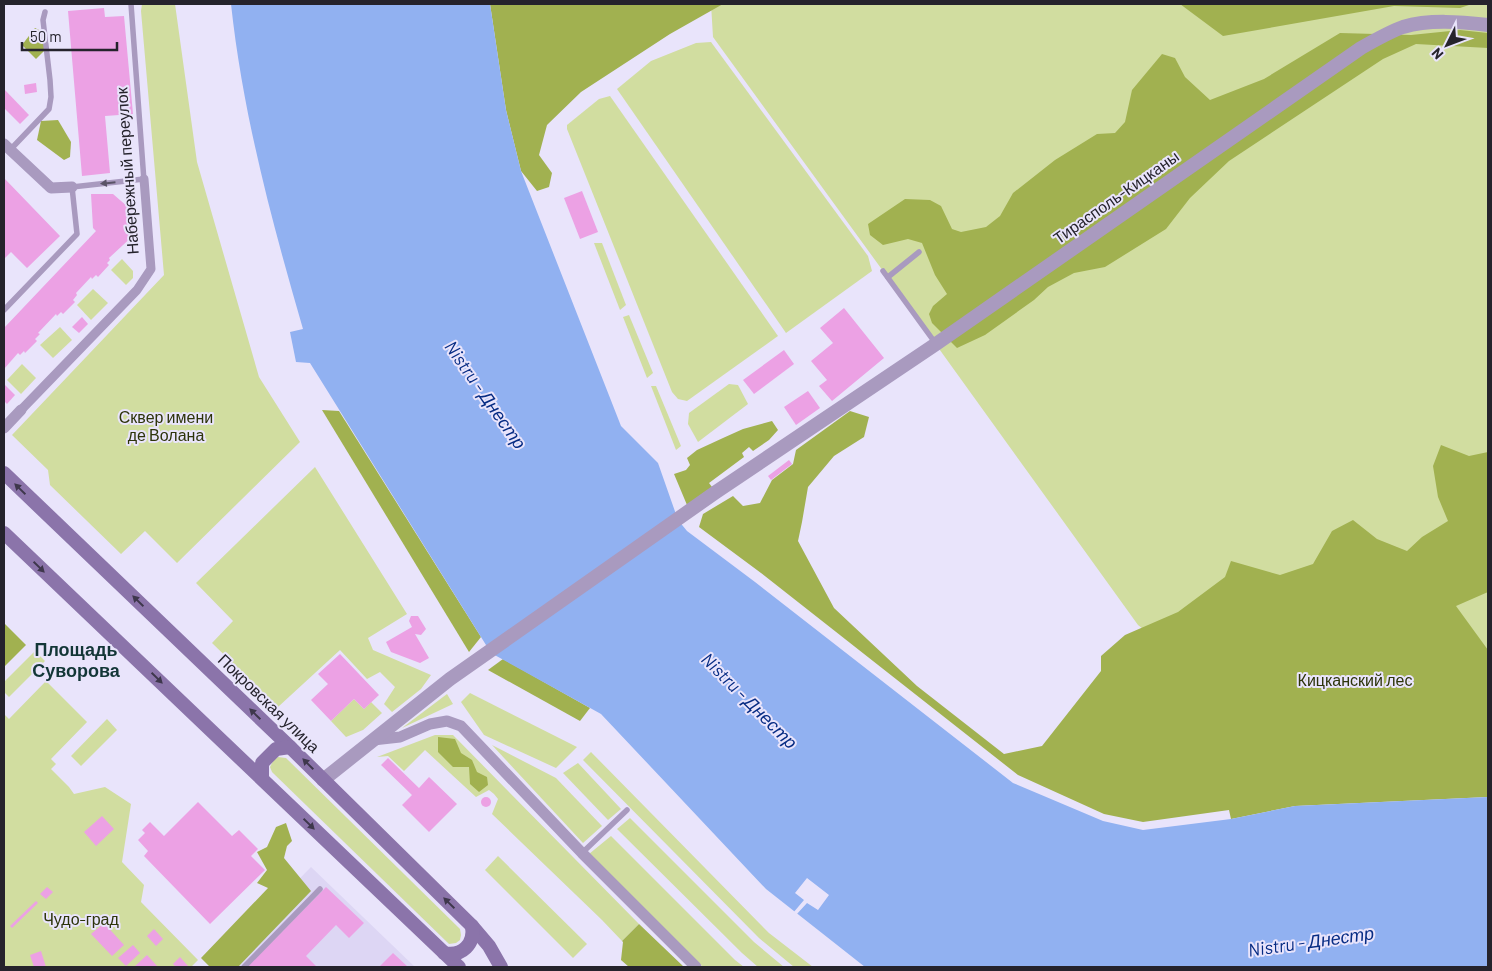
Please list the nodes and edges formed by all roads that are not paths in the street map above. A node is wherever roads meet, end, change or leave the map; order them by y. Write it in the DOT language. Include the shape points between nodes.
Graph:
graph roads {
  1 [pos="131,4"];
  2 [pos="45,12"];
  3 [pos="1488,25"];
  4 [pos="7,147"];
  5 [pos="144,179"];
  6 [pos="72,187"];
  7 [pos="919,252"];
  8 [pos="883,271"];
  9 [pos="888,277"];
  10 [pos="4,310"];
  11 [pos="936,344"];
  12 [pos="22,410"];
  13 [pos="4,428"];
  14 [pos="4,473"];
  15 [pos="4,533"];
  16 [pos="373,740"];
  17 [pos="290,747"];
  18 [pos="262,778"];
  19 [pos="323,780"];
  20 [pos="627,810"];
  21 [pos="582,853"];
  22 [pos="320,889"];
  23 [pos="472,926"];
  24 [pos="444,953"];
  25 [pos="244,967"];
  26 [pos="459,967"];
  27 [pos="501,967"];
  28 [pos="696,967"];
  1 -- 5 [label="lane, Набережный переулок"];
  2 -- 4 [label="lane" via="43,20 51,89 49,109"];
  3 -- 11 [label="street, Тирасполь-Кицканы" via="1440,22 1414,25 1361,48"];
  4 -- 6 [label="street" via="51,188"];
  5 -- 6 [label="lane, one-way"];
  5 -- 12 [label="street, Набережный переулок" via="151,269 137,290"];
  6 -- 10 [label="lane" via="77,234"];
  7 -- 9 [label="lane"];
  8 -- 9 [label="lane"];
  9 -- 11 [label="lane"];
  11 -- 16 [label="street, Тирасполь-Кицканы" via="716,492 450,679"];
  12 -- 13 [label="street, Набережный переулок"];
  17 -- 14 [label="main road, Покровская улица, one-way"];
  15 -- 18 [label="main road, one-way"];
  16 -- 19 [label="street, Тирасполь-Кицканы"];
  16 -- 21 [label="street" via="400,737 430,724 447,721 461,726"];
  17 -- 18 [label="main road" via="276,749 262,763"];
  19 -- 17 [label="main road, Покровская улица, one-way"];
  18 -- 24 [label="main road, one-way"];
  23 -- 19 [label="main road, Покровская улица, one-way"];
  20 -- 21 [label="lane"];
  21 -- 28 [label="street"];
  22 -- 25 [label="lane"];
  23 -- 24 [label="main road" via="472,940 462,950 453,955"];
  23 -- 27 [label="main road, Покровская улица"];
  24 -- 26 [label="main road"];
}
